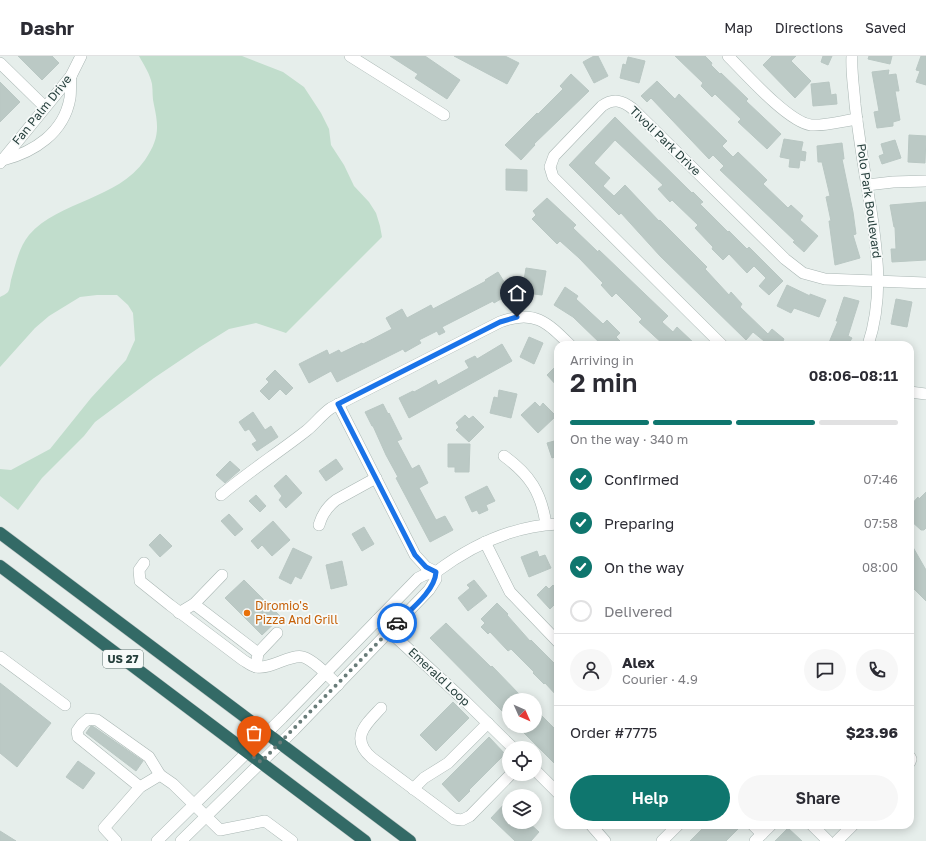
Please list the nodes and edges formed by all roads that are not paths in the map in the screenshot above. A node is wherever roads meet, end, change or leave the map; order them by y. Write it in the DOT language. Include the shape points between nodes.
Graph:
graph roads {
  1 [pos="81,56"];
  2 [pos="350,56"];
  3 [pos="728,56"];
  4 [pos="852,56"];
  5 [pos="0,63"];
  6 [pos="70,76"];
  7 [pos="45,108"];
  8 [pos="444,115"];
  9 [pos="857,119"];
  10 [pos="1,160"];
  11 [pos="926,181"];
  12 [pos="867,185"];
  13 [pos="878,282"];
  14 [pos="926,284"];
  15 [pos="566,341"];
  16 [pos="718,341"];
  17 [pos="869,341"];
  18 [pos="914,392"];
  19 [pos="926,394"];
  20 [pos="338,404"];
  21 [pos="504,456"];
  22 [pos="376,478"];
  23 [pos="221,495"];
  24 [pos="546,524"];
  25 [pos="554,524"];
  26 [pos="319,525"];
  27 [pos="0,533"];
  28 [pos="485,542"];
  29 [pos="418,559"];
  30 [pos="144,563"];
  31 [pos="0,566"];
  32 [pos="436,572"];
  33 [pos="222,575"];
  34 [pos="418,578"];
  35 [pos="194,604"];
  36 [pos="180,612"];
  37 [pos="377,620"];
  38 [pos="389,632"];
  39 [pos="277,633"];
  40 [pos="554,638"];
  41 [pos="258,653"];
  42 [pos="0,657"];
  43 [pos="256,668"];
  44 [pos="325,673"];
  45 [pos="338,685"];
  46 [pos="65,705"];
  47 [pos="382,708"];
  48 [pos="488,723"];
  49 [pos="266,733"];
  50 [pos="506,741"];
  51 [pos="280,743"];
  52 [pos="247,752"];
  53 [pos="261,762"];
  54 [pos="160,775"];
  55 [pos="542,777"];
  56 [pos="504,781"];
  57 [pos="140,787"];
  58 [pos="413,789"];
  59 [pos="554,789"];
  60 [pos="194,805"];
  61 [pos="206,816"];
  62 [pos="594,829"];
  63 [pos="674,829"];
  64 [pos="767,829"];
  65 [pos="816,829"];
  66 [pos="849,829"];
  67 [pos="759,838"];
  68 [pos="286,839"];
  69 [pos="116,841"];
  70 [pos="157,841"];
  71 [pos="180,841"];
  72 [pos="365,841"];
  73 [pos="410,841"];
  74 [pos="605,841"];
  75 [pos="662,841"];
  76 [pos="828,841"];
  77 [pos="838,841"];
  1 -- 6 [label="street, Fan Palm Drive"];
  2 -- 8 [label="street"];
  3 -- 9 [label="street" via="779,107 798,121 820,125"];
  4 -- 9 [label="street, Polo Park Boulevard"];
  5 -- 7 [label="street"];
  6 -- 7 [label="street, Fan Palm Drive"];
  6 -- 10 [label="street" via="70,98 53,132 38,146 19,156"];
  7 -- 10 [label="street, Fan Palm Drive"];
  9 -- 12 [label="street, Polo Park Boulevard"];
  11 -- 12 [label="street"];
  12 -- 13 [label="street, Polo Park Boulevard" via="877,252"];
  13 -- 14 [label="street, Tivoli Park Drive"];
  13 -- 16 [label="street, Tivoli Park Drive" via="825,279 797,269 633,109 623,102 607,103 557,151 551,161 551,172 557,182"];
  13 -- 17 [label="street, Polo Park Boulevard" via="876,315"];
  15 -- 20 [label="street" via="540,320 525,316 513,318 500,322"];
  18 -- 19 [label="street"];
  20 -- 22 [label="street"];
  20 -- 23 [label="street"];
  21 -- 24 [label="street" via="535,487 542,503"];
  22 -- 26 [label="street" via="336,500 321,517"];
  22 -- 29 [label="street"];
  24 -- 25 [label="street"];
  24 -- 28 [label="street" via="519,529"];
  27 -- 49 [label="highway, US 27"];
  28 -- 32 [label="street"];
  28 -- 40 [label="street" via="510,592"];
  29 -- 32 [label="street"];
  29 -- 34 [label="street"];
  30 -- 36 [label="street" via="139,570 140,581"];
  31 -- 52 [label="highway, US 27"];
  32 -- 34 [label="street"];
  32 -- 38 [label="street" via="436,579 429,590"];
  33 -- 35 [label="street"];
  34 -- 37 [label="street"];
  35 -- 36 [label="street"];
  35 -- 41 [label="street"];
  36 -- 43 [label="street" via="220,644"];
  37 -- 38 [label="street, Emerald Loop"];
  37 -- 44 [label="street"];
  38 -- 45 [label="street"];
  38 -- 48 [label="street, Emerald Loop"];
  39 -- 41 [label="street"];
  41 -- 43 [label="street"];
  42 -- 46 [label="street"];
  43 -- 44 [label="street" via="303,657"];
  44 -- 45 [label="street"];
  44 -- 49 [label="street"];
  45 -- 51 [label="street"];
  47 -- 58 [label="street" via="362,730 363,747 372,758"];
  48 -- 50 [label="street, Emerald Loop"];
  48 -- 58 [label="street" via="448,763 424,778"];
  49 -- 51 [label="highway, US 27"];
  49 -- 52 [label="street"];
  51 -- 53 [label="street"];
  51 -- 73 [label="highway, US 27"];
  52 -- 53 [label="highway, US 27"];
  52 -- 60 [label="street"];
  53 -- 61 [label="street"];
  53 -- 72 [label="highway, US 27"];
  54 -- 57 [label="street"];
  54 -- 57 [label="street" via="149,756 97,720 88,719 82,724 77,731 78,737"];
  54 -- 60 [label="street" via="174,784"];
  55 -- 59 [label="street"];
  56 -- 58 [label="street" via="470,816 462,820 454,819"];
  57 -- 69 [label="street" via="104,828"];
  60 -- 61 [label="street"];
  60 -- 70 [label="street"];
  61 -- 68 [label="street" via="220,830 265,821"];
  61 -- 71 [label="street"];
  62 -- 74 [label="street"];
  63 -- 75 [label="street"];
  64 -- 67 [label="street"];
  65 -- 76 [label="street"];
  66 -- 77 [label="street"];
}
